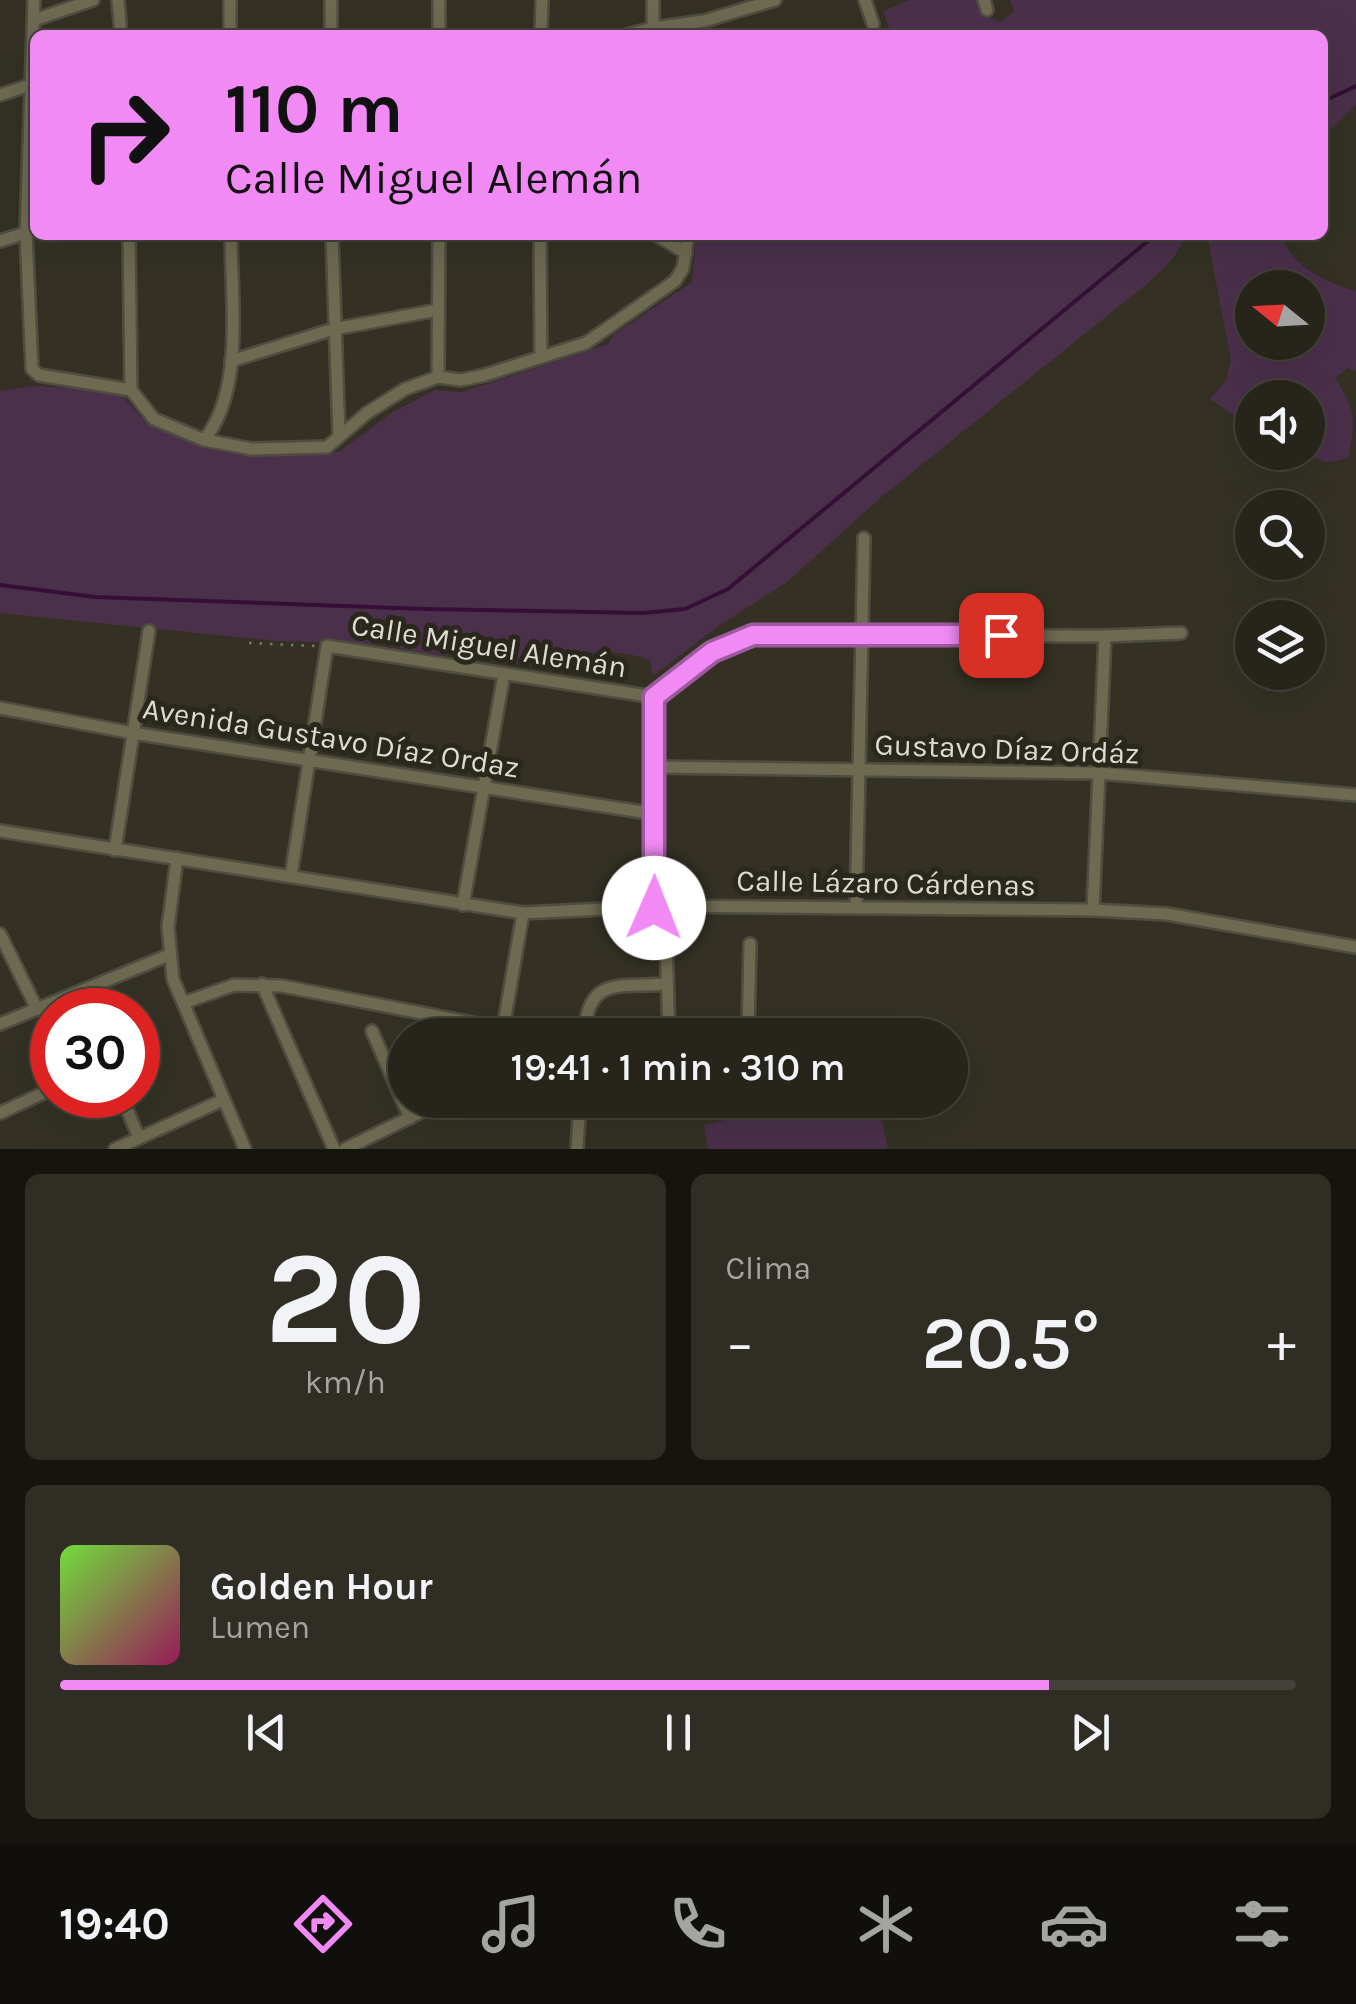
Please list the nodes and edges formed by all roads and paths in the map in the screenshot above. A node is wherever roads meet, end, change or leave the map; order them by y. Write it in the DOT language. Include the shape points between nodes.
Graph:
graph roads {
  1 [pos="34,0"];
  2 [pos="93,0"];
  3 [pos="118,0"];
  4 [pos="230,0"];
  5 [pos="331,0"];
  6 [pos="439,0"];
  7 [pos="542,0"];
  8 [pos="653,0"];
  9 [pos="775,0"];
  10 [pos="865,0"];
  11 [pos="751,3"];
  12 [pos="34,20"];
  13 [pos="873,24"];
  14 [pos="673,25"];
  15 [pos="33,30"];
  16 [pos="120,30"];
  17 [pos="230,30"];
  18 [pos="331,30"];
  19 [pos="439,30"];
  20 [pos="541,30"];
  21 [pos="652,30"];
  22 [pos="656,30"];
  23 [pos="680,30"];
  24 [pos="30,86"];
  25 [pos="0,94"];
  26 [pos="30,231"];
  27 [pos="31,240"];
  28 [pos="129,240"];
  29 [pos="230,240"];
  30 [pos="332,240"];
  31 [pos="438,240"];
  32 [pos="540,240"];
  33 [pos="664,240"];
  34 [pos="687,240"];
  35 [pos="0,241"];
  36 [pos="686,253"];
  37 [pos="438,310"];
  38 [pos="334,329"];
  39 [pos="541,356"];
  40 [pos="231,362"];
  41 [pos="438,377"];
  42 [pos="130,390"];
  43 [pos="338,436"];
  44 [pos="204,440"];
  45 [pos="864,538"];
  46 [pos="149,630"];
  47 [pos="1181,633"];
  48 [pos="862,634"];
  49 [pos="1105,636"];
  50 [pos="249,643"];
  51 [pos="327,646"];
  52 [pos="504,674"];
  53 [pos="654,697"];
  54 [pos="0,708"];
  55 [pos="133,732"];
  56 [pos="309,760"];
  57 [pos="655,767"];
  58 [pos="859,770"];
  59 [pos="1099,772"];
  60 [pos="484,787"];
  61 [pos="1356,795"];
  62 [pos="656,814"];
  63 [pos="0,831"];
  64 [pos="115,850"];
  65 [pos="177,858"];
  66 [pos="291,876"];
  67 [pos="463,905"];
  68 [pos="659,907"];
  69 [pos="856,908"];
  70 [pos="1093,910"];
  71 [pos="523,913"];
  72 [pos="0,934"];
  73 [pos="750,944"];
  74 [pos="1356,946"];
  75 [pos="168,954"];
  76 [pos="262,984"];
  77 [pos="667,984"];
  78 [pos="102,988"];
  79 [pos="30,996"];
  80 [pos="182,1002"];
  81 [pos="30,1012"];
  82 [pos="439,1018"];
  83 [pos="505,1018"];
  84 [pos="587,1018"];
  85 [pos="668,1018"];
  86 [pos="748,1018"];
  87 [pos="0,1024"];
  88 [pos="372,1031"];
  89 [pos="388,1068"];
  90 [pos="30,1099"];
  91 [pos="223,1100"];
  92 [pos="0,1113"];
  93 [pos="131,1118"];
  94 [pos="410,1118"];
  95 [pos="578,1118"];
  96 [pos="140,1138"];
  97 [pos="576,1148"];
  98 [pos="115,1149"];
  99 [pos="245,1149"];
  100 [pos="334,1149"];
  101 [pos="345,1149"];
  1 -- 12 [label="street"];
  2 -- 12 [label="street"];
  3 -- 16 [label="street"];
  4 -- 17 [label="street"];
  5 -- 18 [label="street"];
  6 -- 19 [label="street"];
  7 -- 20 [label="street"];
  8 -- 21 [label="street"];
  9 -- 11 [label="street"];
  10 -- 13 [label="street"];
  11 -- 14 [label="street"];
  12 -- 15 [label="street"];
  14 -- 22 [label="street"];
  14 -- 23 [label="street"];
  24 -- 25 [label="street"];
  26 -- 35 [label="street"];
  27 -- 42 [label="street" via="32,369"];
  28 -- 42 [label="street"];
  29 -- 40 [label="street"];
  30 -- 38 [label="street"];
  31 -- 37 [label="street"];
  32 -- 39 [label="street"];
  33 -- 36 [label="street"];
  34 -- 36 [label="street"];
  36 -- 39 [label="street" via="680,276 599,337"];
  37 -- 38 [label="street"];
  37 -- 41 [label="street"];
  38 -- 40 [label="street"];
  38 -- 43 [label="street"];
  39 -- 41 [label="street" via="472,378"];
  40 -- 44 [label="street" via="218,420"];
  41 -- 43 [label="street" via="388,398"];
  42 -- 44 [label="street" via="154,418"];
  43 -- 44 [label="street" via="328,446 292,449"];
  45 -- 48 [label="street"];
  46 -- 55 [label="street"];
  47 -- 49 [label="street, Calle Miguel Alemán"];
  48 -- 49 [label="street, Calle Miguel Alemán"];
  48 -- 53 [label="street, Calle Miguel Alemán" via="774,633 735,640"];
  48 -- 58 [label="street"];
  49 -- 59 [label="street"];
  50 -- 51 [label="path"];
  51 -- 52 [label="street, Calle Miguel Alemán"];
  51 -- 56 [label="street"];
  52 -- 53 [label="street, Calle Miguel Alemán"];
  52 -- 60 [label="street"];
  53 -- 57 [label="street"];
  54 -- 55 [label="street, Avenida Gustavo Díaz Ordaz"];
  55 -- 56 [label="street, Avenida Gustavo Díaz Ordaz"];
  55 -- 64 [label="street"];
  56 -- 60 [label="street, Avenida Gustavo Díaz Ordaz"];
  56 -- 66 [label="street"];
  57 -- 58 [label="street, Gustavo Díaz Ordáz"];
  57 -- 62 [label="street"];
  58 -- 59 [label="street, Gustavo Díaz Ordáz"];
  58 -- 69 [label="street"];
  59 -- 61 [label="street, Gustavo Díaz Ordáz"];
  59 -- 70 [label="street"];
  60 -- 62 [label="street, Avenida Gustavo Díaz Ordaz"];
  60 -- 67 [label="street"];
  62 -- 68 [label="street"];
  63 -- 64 [label="street, Calle Lázaro Cárdenas"];
  64 -- 65 [label="street, Calle Lázaro Cárdenas"];
  65 -- 66 [label="street, Calle Lázaro Cárdenas"];
  65 -- 75 [label="street"];
  66 -- 67 [label="street, Calle Lázaro Cárdenas"];
  67 -- 71 [label="street, Calle Lázaro Cárdenas"];
  68 -- 69 [label="street, Calle Lázaro Cárdenas"];
  68 -- 71 [label="street, Calle Lázaro Cárdenas"];
  68 -- 77 [label="street"];
  69 -- 70 [label="street, Calle Lázaro Cárdenas"];
  70 -- 74 [label="street, Calle Lázaro Cárdenas" via="1167,914"];
  71 -- 83 [label="street"];
  72 -- 79 [label="street"];
  73 -- 86 [label="street"];
  75 -- 78 [label="street"];
  75 -- 80 [label="street"];
  76 -- 80 [label="street" via="234,985"];
  76 -- 82 [label="street"];
  76 -- 100 [label="street"];
  77 -- 84 [label="street" via="604,989 590,1000"];
  77 -- 85 [label="street"];
  80 -- 91 [label="street"];
  81 -- 87 [label="street"];
  88 -- 89 [label="street"];
  90 -- 92 [label="street"];
  91 -- 96 [label="street"];
  91 -- 99 [label="street"];
  93 -- 96 [label="street"];
  94 -- 101 [label="street"];
  95 -- 97 [label="street"];
  96 -- 98 [label="street"];
}
